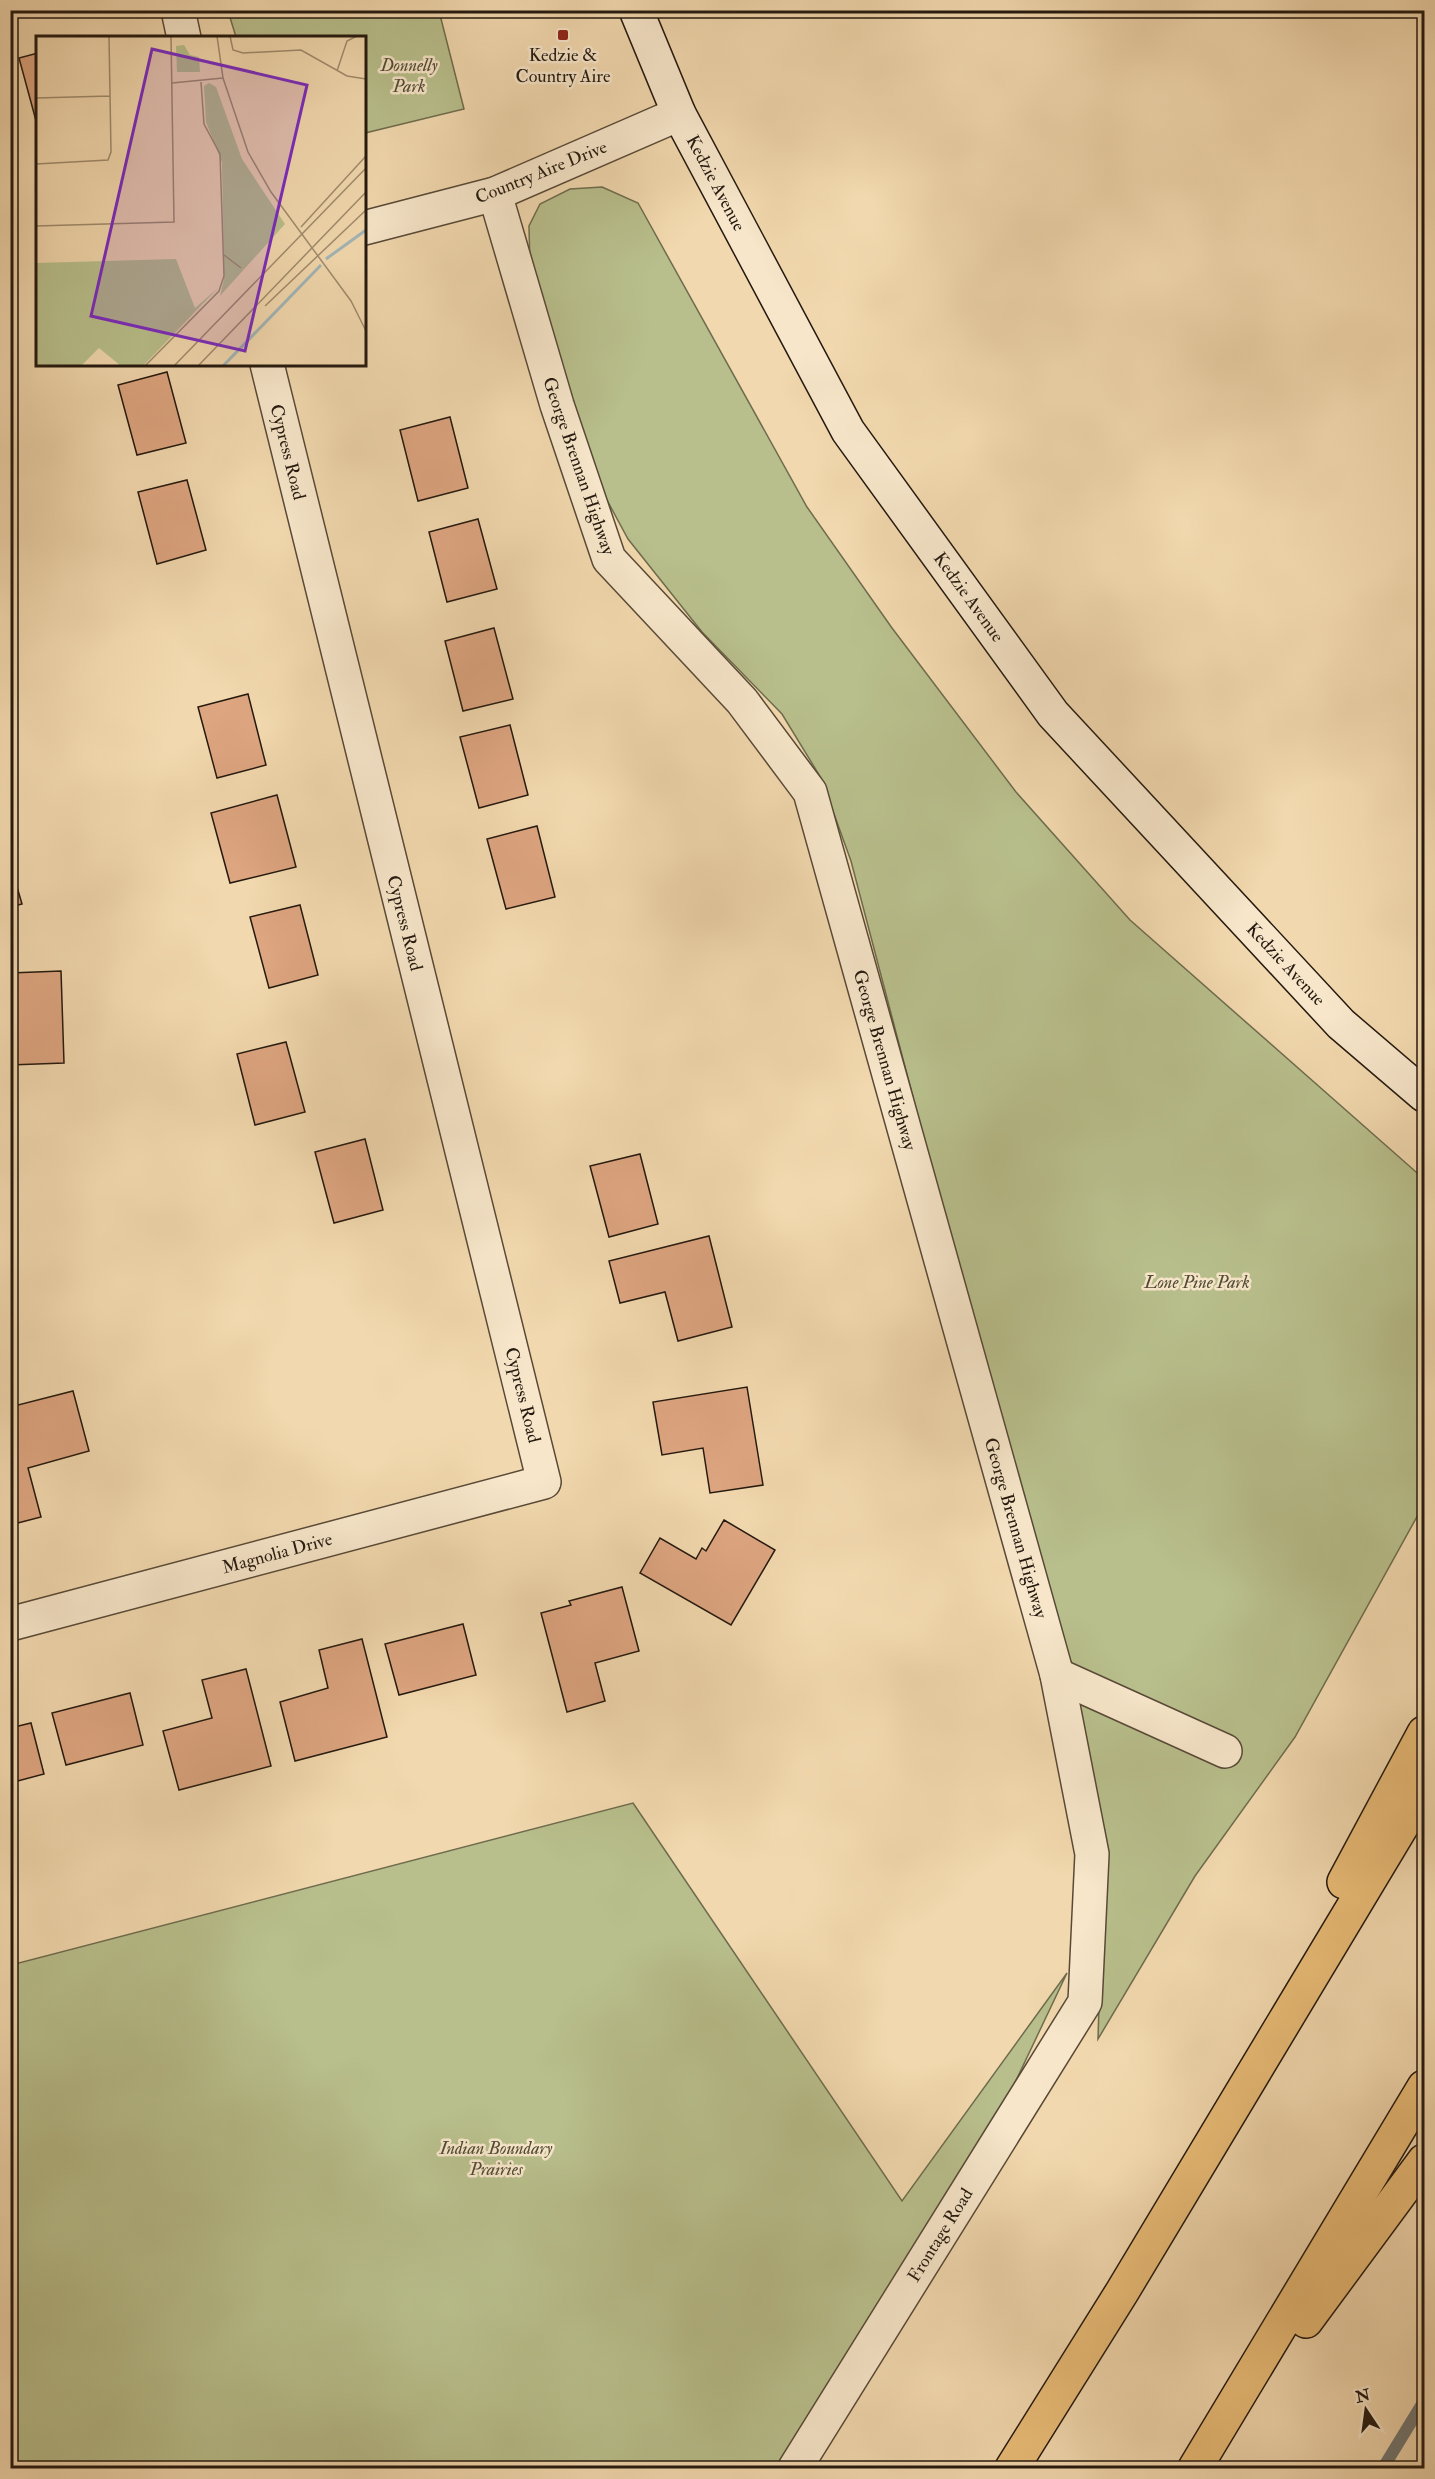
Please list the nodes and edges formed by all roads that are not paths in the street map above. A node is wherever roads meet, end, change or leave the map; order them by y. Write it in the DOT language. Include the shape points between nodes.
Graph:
graph roads {
  1 [pos="177,10"];
  2 [pos="636,10"];
  3 [pos="184,36"];
  4 [pos="679,114"];
  5 [pos="495,194"];
  6 [pos="366,227"];
  7 [pos="267,366"];
  8 [pos="1425,1095"];
  9 [pos="544,1482"];
  10 [pos="10,1624"];
  11 [pos="1057,1675"];
  12 [pos="1425,1733"];
  13 [pos="1225,1751"];
  14 [pos="1425,1789"];
  15 [pos="1085,2002"];
  16 [pos="1425,2087"];
  17 [pos="1425,2161"];
  18 [pos="1122,2292"];
  19 [pos="1202,2457"];
  20 [pos="795,2469"];
  21 [pos="1012,2469"];
  1 -- 3 [label="street"];
  2 -- 4 [label="street, Kedzie Avenue"];
  4 -- 5 [label="street, Country Aire Drive"];
  4 -- 8 [label="street, Kedzie Avenue" via="848,431 1053,714 1341,1024"];
  5 -- 6 [label="street, Country Aire Drive"];
  5 -- 11 [label="street, George Brennan Highway" via="557,405 609,559 742,701 810,792"];
  7 -- 9 [label="street, Cypress Road"];
  9 -- 10 [label="street, Magnolia Drive"];
  11 -- 13 [label="street"];
  11 -- 15 [label="street, George Brennan Highway" via="1092,1854"];
  12 -- 18 [label="highway"];
  14 -- 18 [label="highway"];
  15 -- 20 [label="street, Frontage Road"];
  16 -- 19 [label="highway"];
  17 -- 19 [label="highway"];
  18 -- 21 [label="highway"];
}
